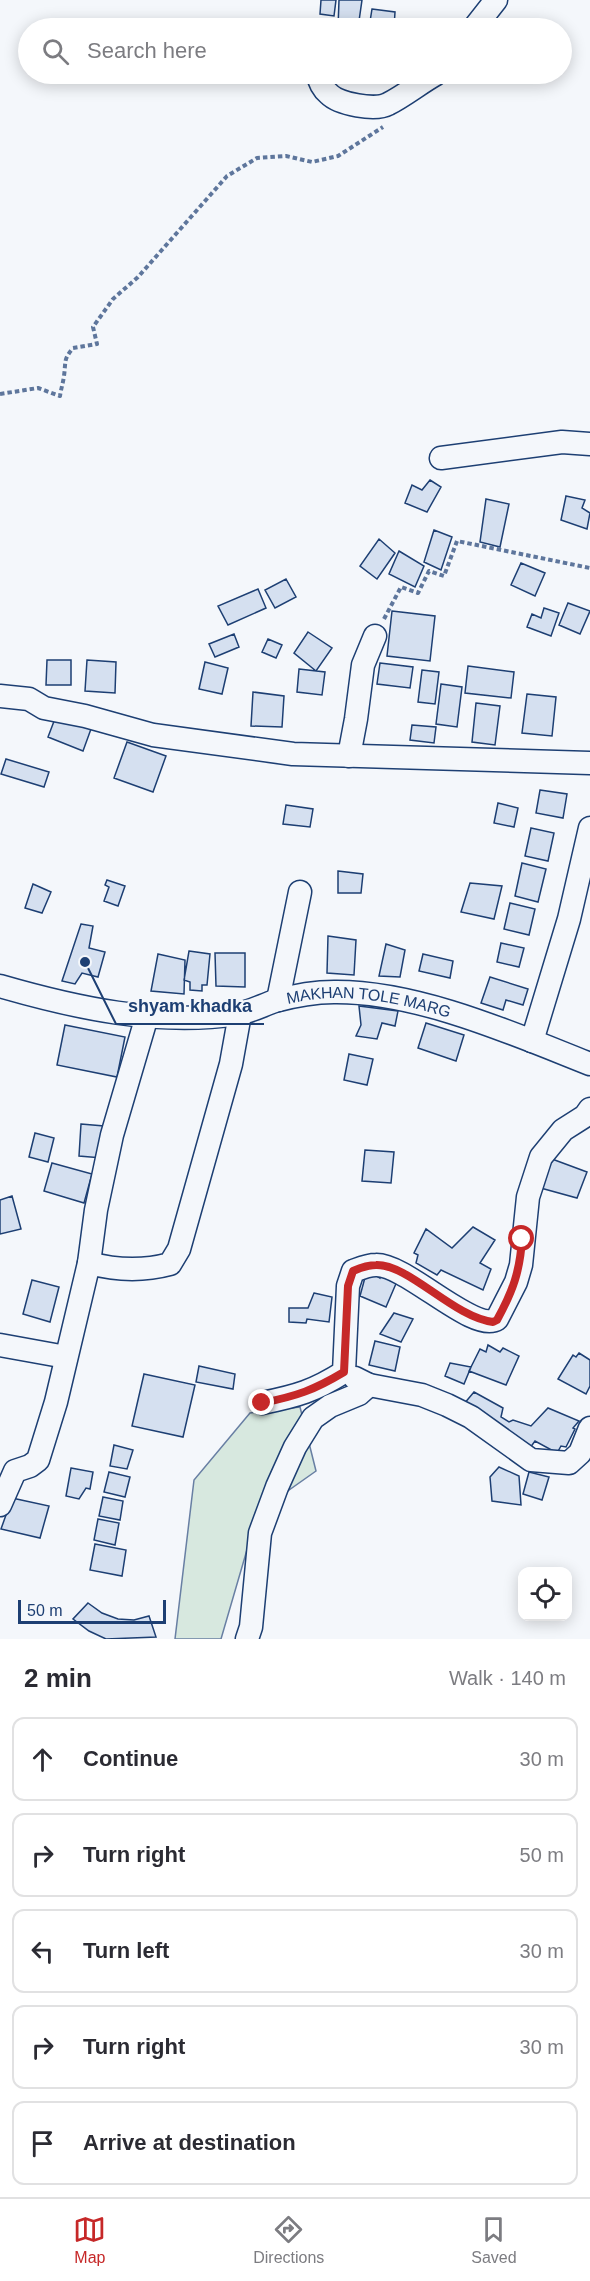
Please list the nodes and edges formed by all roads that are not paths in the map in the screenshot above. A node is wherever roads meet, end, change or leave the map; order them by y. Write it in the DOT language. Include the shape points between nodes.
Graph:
graph roads {
  1 [pos="496,0"];
  2 [pos="482,18"];
  3 [pos="322,84"];
  4 [pos="420,84"];
  5 [pos="590,444"];
  6 [pos="441,458"];
  7 [pos="375,636"];
  8 [pos="0,696"];
  9 [pos="349,756"];
  10 [pos="590,763"];
  11 [pos="590,828"];
  12 [pos="300,891"];
  13 [pos="0,986"];
  14 [pos="278,1000"];
  15 [pos="240,1014"];
  16 [pos="147,1016"];
  17 [pos="532,1041"];
  18 [pos="590,1064"];
  19 [pos="590,1109"];
  20 [pos="89,1263"];
  21 [pos="0,1345"];
  22 [pos="66,1357"];
  23 [pos="344,1372"];
  24 [pos="369,1385"];
  25 [pos="262,1403"];
  26 [pos="590,1428"];
  27 [pos="0,1505"];
  28 [pos="247,1639"];
  1 -- 2 [label="street"];
  3 -- 4 [label="street" via="329,95 343,102 369,107 386,106"];
  5 -- 6 [label="street" via="562,442"];
  7 -- 9 [label="street" via="363,665"];
  8 -- 9 [label="street" via="29,699 44,708 153,735 293,754"];
  9 -- 10 [label="street"];
  11 -- 17 [label="street" via="569,919"];
  12 -- 14 [label="street"];
  13 -- 16 [label="street, MAKHAN TOLE MARG" via="38,997"];
  14 -- 15 [label="street, MAKHAN TOLE MARG"];
  14 -- 17 [label="street, MAKHAN TOLE MARG" via="333,992 387,997 462,1015"];
  15 -- 16 [label="street, MAKHAN TOLE MARG" via="176,1019"];
  15 -- 20 [label="street" via="231,1064 179,1249 170,1264 153,1269"];
  16 -- 20 [label="street" via="112,1135"];
  17 -- 18 [label="street, MAKHAN TOLE MARG"];
  19 -- 23 [label="street" via="563,1130 541,1157 528,1197 521,1265 497,1320 471,1316 398,1270 378,1265 363,1267 353,1271 348,1286"];
  20 -- 22 [label="street"];
  21 -- 22 [label="street"];
  22 -- 27 [label="street" via="38,1460 15,1470"];
  23 -- 24 [label="street"];
  23 -- 25 [label="street" via="299,1395"];
  24 -- 26 [label="street" via="422,1395 471,1417 531,1460 569,1463 580,1454"];
  24 -- 28 [label="street" via="313,1418 295,1448 260,1533"];
}
